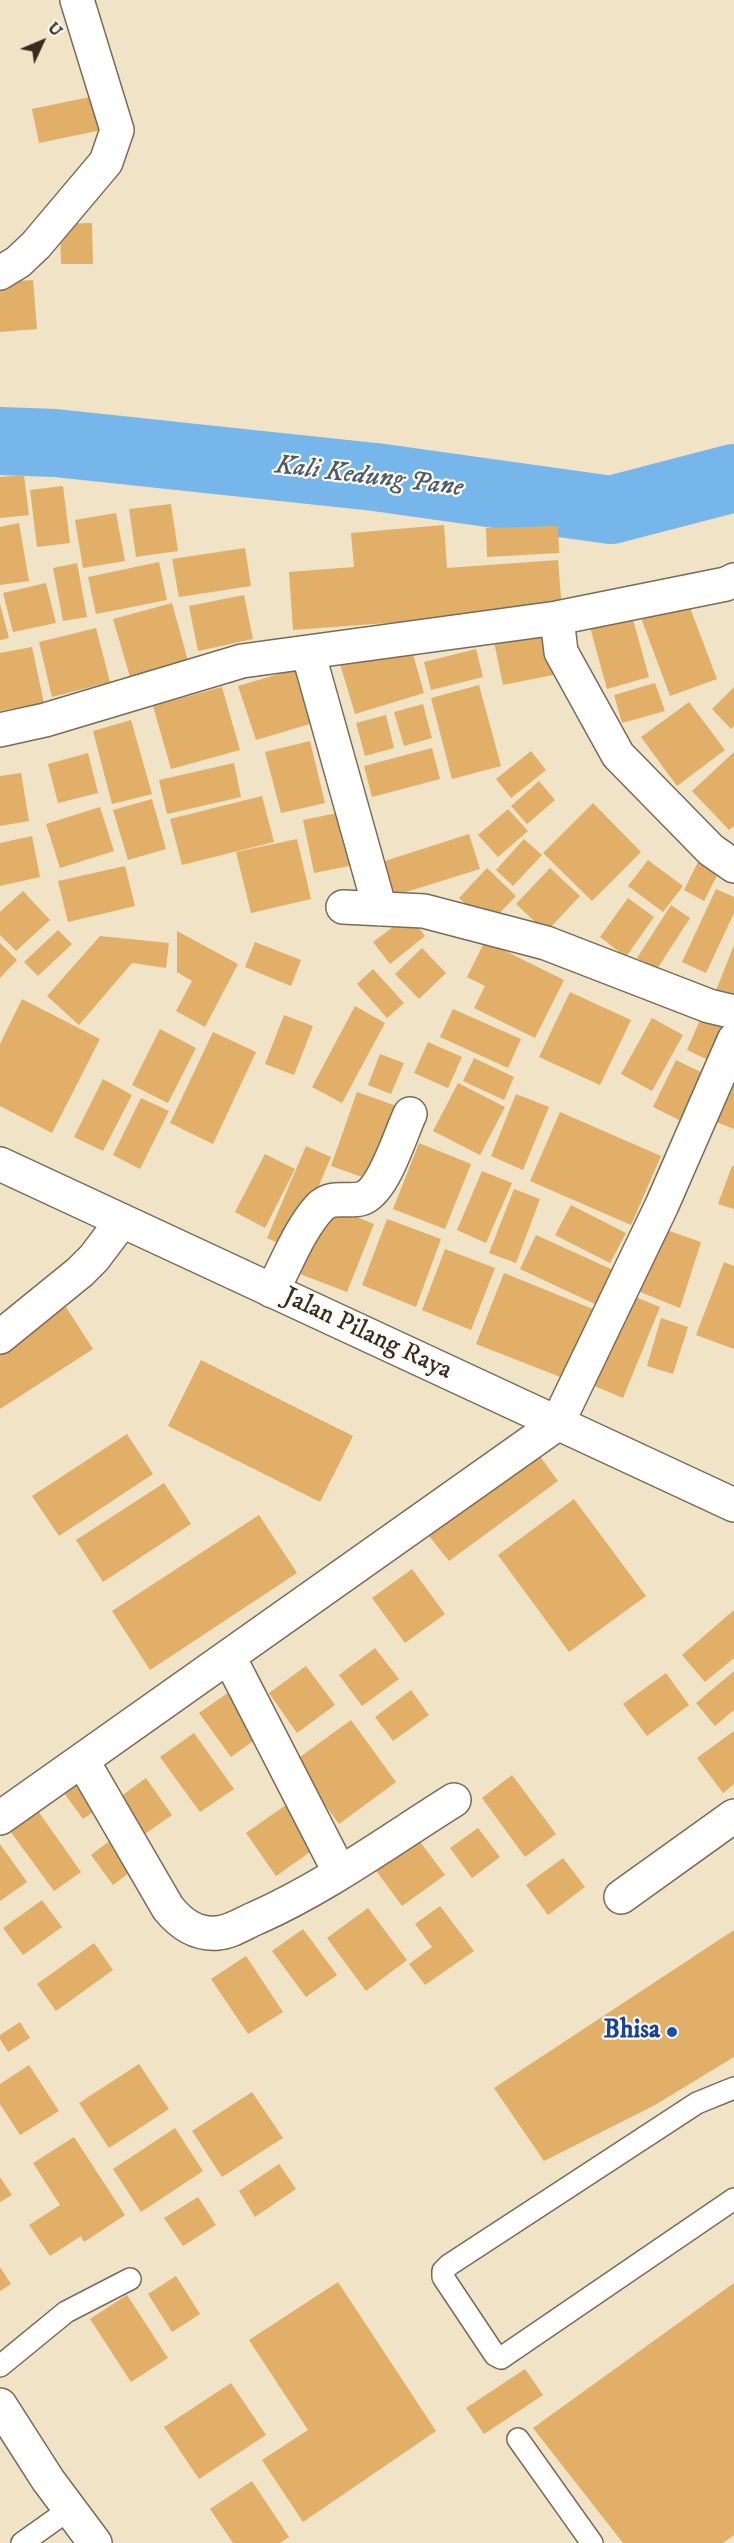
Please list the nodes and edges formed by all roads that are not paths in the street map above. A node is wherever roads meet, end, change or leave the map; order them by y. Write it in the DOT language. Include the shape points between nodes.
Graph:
graph roads {
  1 [pos="77,0"];
  2 [pos="0,273"];
  3 [pos="734,580"];
  4 [pos="557,618"];
  5 [pos="308,652"];
  6 [pos="0,730"];
  7 [pos="734,866"];
  8 [pos="343,907"];
  9 [pos="380,909"];
  10 [pos="734,1012"];
  11 [pos="734,1040"];
  12 [pos="410,1114"];
  13 [pos="0,1164"];
  14 [pos="122,1221"];
  15 [pos="272,1291"];
  16 [pos="0,1337"];
  17 [pos="557,1424"];
  18 [pos="734,1505"];
  19 [pos="229,1657"];
  20 [pos="82,1760"];
  21 [pos="454,1800"];
  22 [pos="734,1816"];
  23 [pos="0,1818"];
  24 [pos="339,1871"];
  25 [pos="621,1897"];
  26 [pos="734,2088"];
  27 [pos="734,2199"];
  28 [pos="129,2279"];
  29 [pos="0,2366"];
  30 [pos="0,2405"];
  31 [pos="0,2438"];
  32 [pos="518,2439"];
  33 [pos="48,2480"];
  34 [pos="70,2509"];
  35 [pos="22,2543"];
  36 [pos="95,2543"];
  37 [pos="592,2543"];
  1 -- 2 [label="main road" via="117,130 106,162 36,245"];
  3 -- 4 [label="main road"];
  4 -- 5 [label="main road"];
  4 -- 7 [label="main road" via="561,652 618,755 711,850"];
  5 -- 6 [label="main road" via="242,661"];
  5 -- 9 [label="main road"];
  8 -- 9 [label="main road"];
  9 -- 10 [label="main road" via="424,911 546,943"];
  11 -- 17 [label="main road" via="662,1205"];
  12 -- 15 [label="main road" via="378,1187 357,1200 335,1199 321,1206"];
  13 -- 14 [label="main road, Jalan Pilang Raya"];
  14 -- 15 [label="main road, Jalan Pilang Raya"];
  14 -- 16 [label="main road" via="80,1272"];
  15 -- 17 [label="main road, Jalan Pilang Raya"];
  17 -- 18 [label="main road, Jalan Pilang Raya"];
  17 -- 19 [label="main road"];
  19 -- 20 [label="main road"];
  19 -- 24 [label="main road"];
  20 -- 23 [label="main road"];
  20 -- 24 [label="main road" via="168,1908 190,1929 226,1932 288,1904"];
  21 -- 24 [label="main road"];
  22 -- 25 [label="main road"];
  26 -- 27 [label="lane" via="697,2103 449,2265 443,2277 495,2355 501,2358"];
  28 -- 29 [label="lane" via="66,2312"];
  30 -- 33 [label="main road"];
  31 -- 33 [label="main road"];
  32 -- 37 [label="lane"];
  33 -- 34 [label="main road"];
  34 -- 35 [label="lane"];
  34 -- 36 [label="main road"];
}
